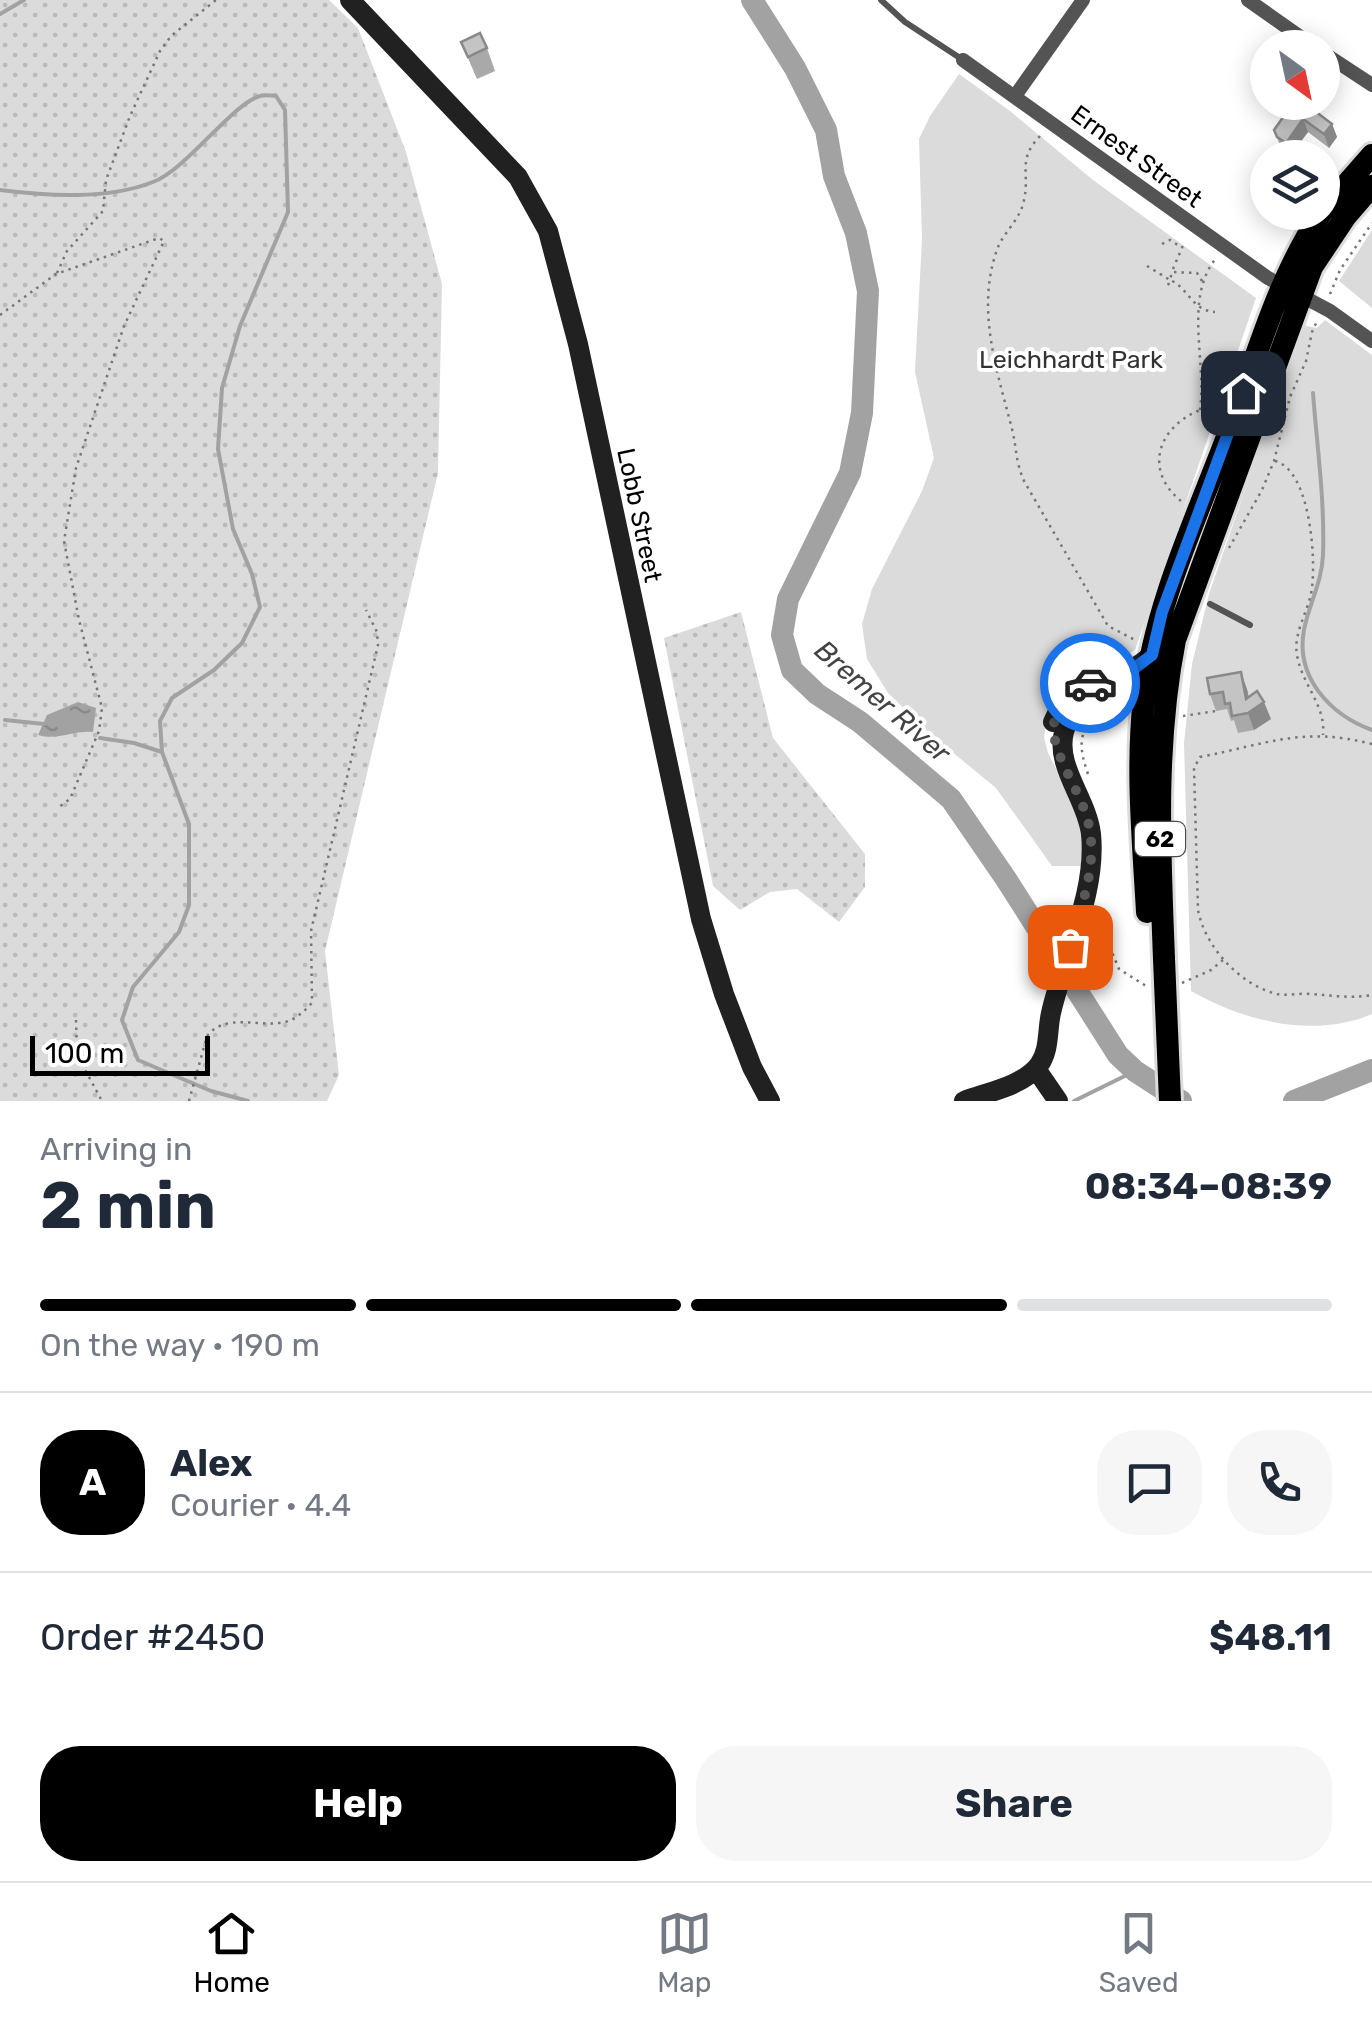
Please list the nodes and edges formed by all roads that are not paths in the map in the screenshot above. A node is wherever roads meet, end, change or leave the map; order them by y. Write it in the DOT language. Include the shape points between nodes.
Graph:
graph roads {
  1 [pos="350,0"];
  2 [pos="881,0"];
  3 [pos="1083,0"];
  4 [pos="1248,0"];
  5 [pos="1290,30"];
  6 [pos="963,60"];
  7 [pos="1340,64"];
  8 [pos="1372,85"];
  9 [pos="1015,96"];
  10 [pos="1372,154"];
  11 [pos="1372,186"];
  12 [pos="1340,191"];
  13 [pos="1315,230"];
  14 [pos="1290,290"];
  15 [pos="1372,341"];
  16 [pos="1210,604"];
  17 [pos="1250,624"];
  18 [pos="1146,649"];
  19 [pos="1161,705"];
  20 [pos="1068,770"];
  21 [pos="1157,960"];
  22 [pos="1041,1060"];
  23 [pos="1055,1095"];
  24 [pos="770,1101"];
  25 [pos="964,1101"];
  26 [pos="1156,1101"];
  27 [pos="1170,1101"];
  1 -- 24 [label="main road, Lobb Street" via="518,177 548,232 701,918 724,994"];
  2 -- 6 [label="lane, Ernest Street"];
  3 -- 9 [label="street"];
  4 -- 5 [label="street"];
  6 -- 9 [label="street, Ernest Street"];
  7 -- 8 [label="street"];
  9 -- 14 [label="street, Ernest Street"];
  10 -- 12 [label="main road, 62"];
  11 -- 14 [label="main road, 62"];
  13 -- 14 [label="main road, 62"];
  14 -- 15 [label="street, Ernest Street"];
  14 -- 18 [label="main road, 62"];
  14 -- 19 [label="main road, 62" via="1175,640"];
  16 -- 17 [label="lane"];
  18 -- 19 [label="main road, 62"];
  18 -- 20 [label="main road" via="1136,667 1082,687 1062,704 1052,734"];
  19 -- 20 [label="main road" via="1110,692 1078,707 1062,737"];
  19 -- 21 [label="main road, 62" via="1140,789"];
  20 -- 22 [label="main road" via="1083,802 1090,872"];
  21 -- 26 [label="main road, 62"];
  21 -- 27 [label="main road, 62, bridge"];
  22 -- 23 [label="main road"];
  22 -- 25 [label="main road" via="1016,1082"];
}
